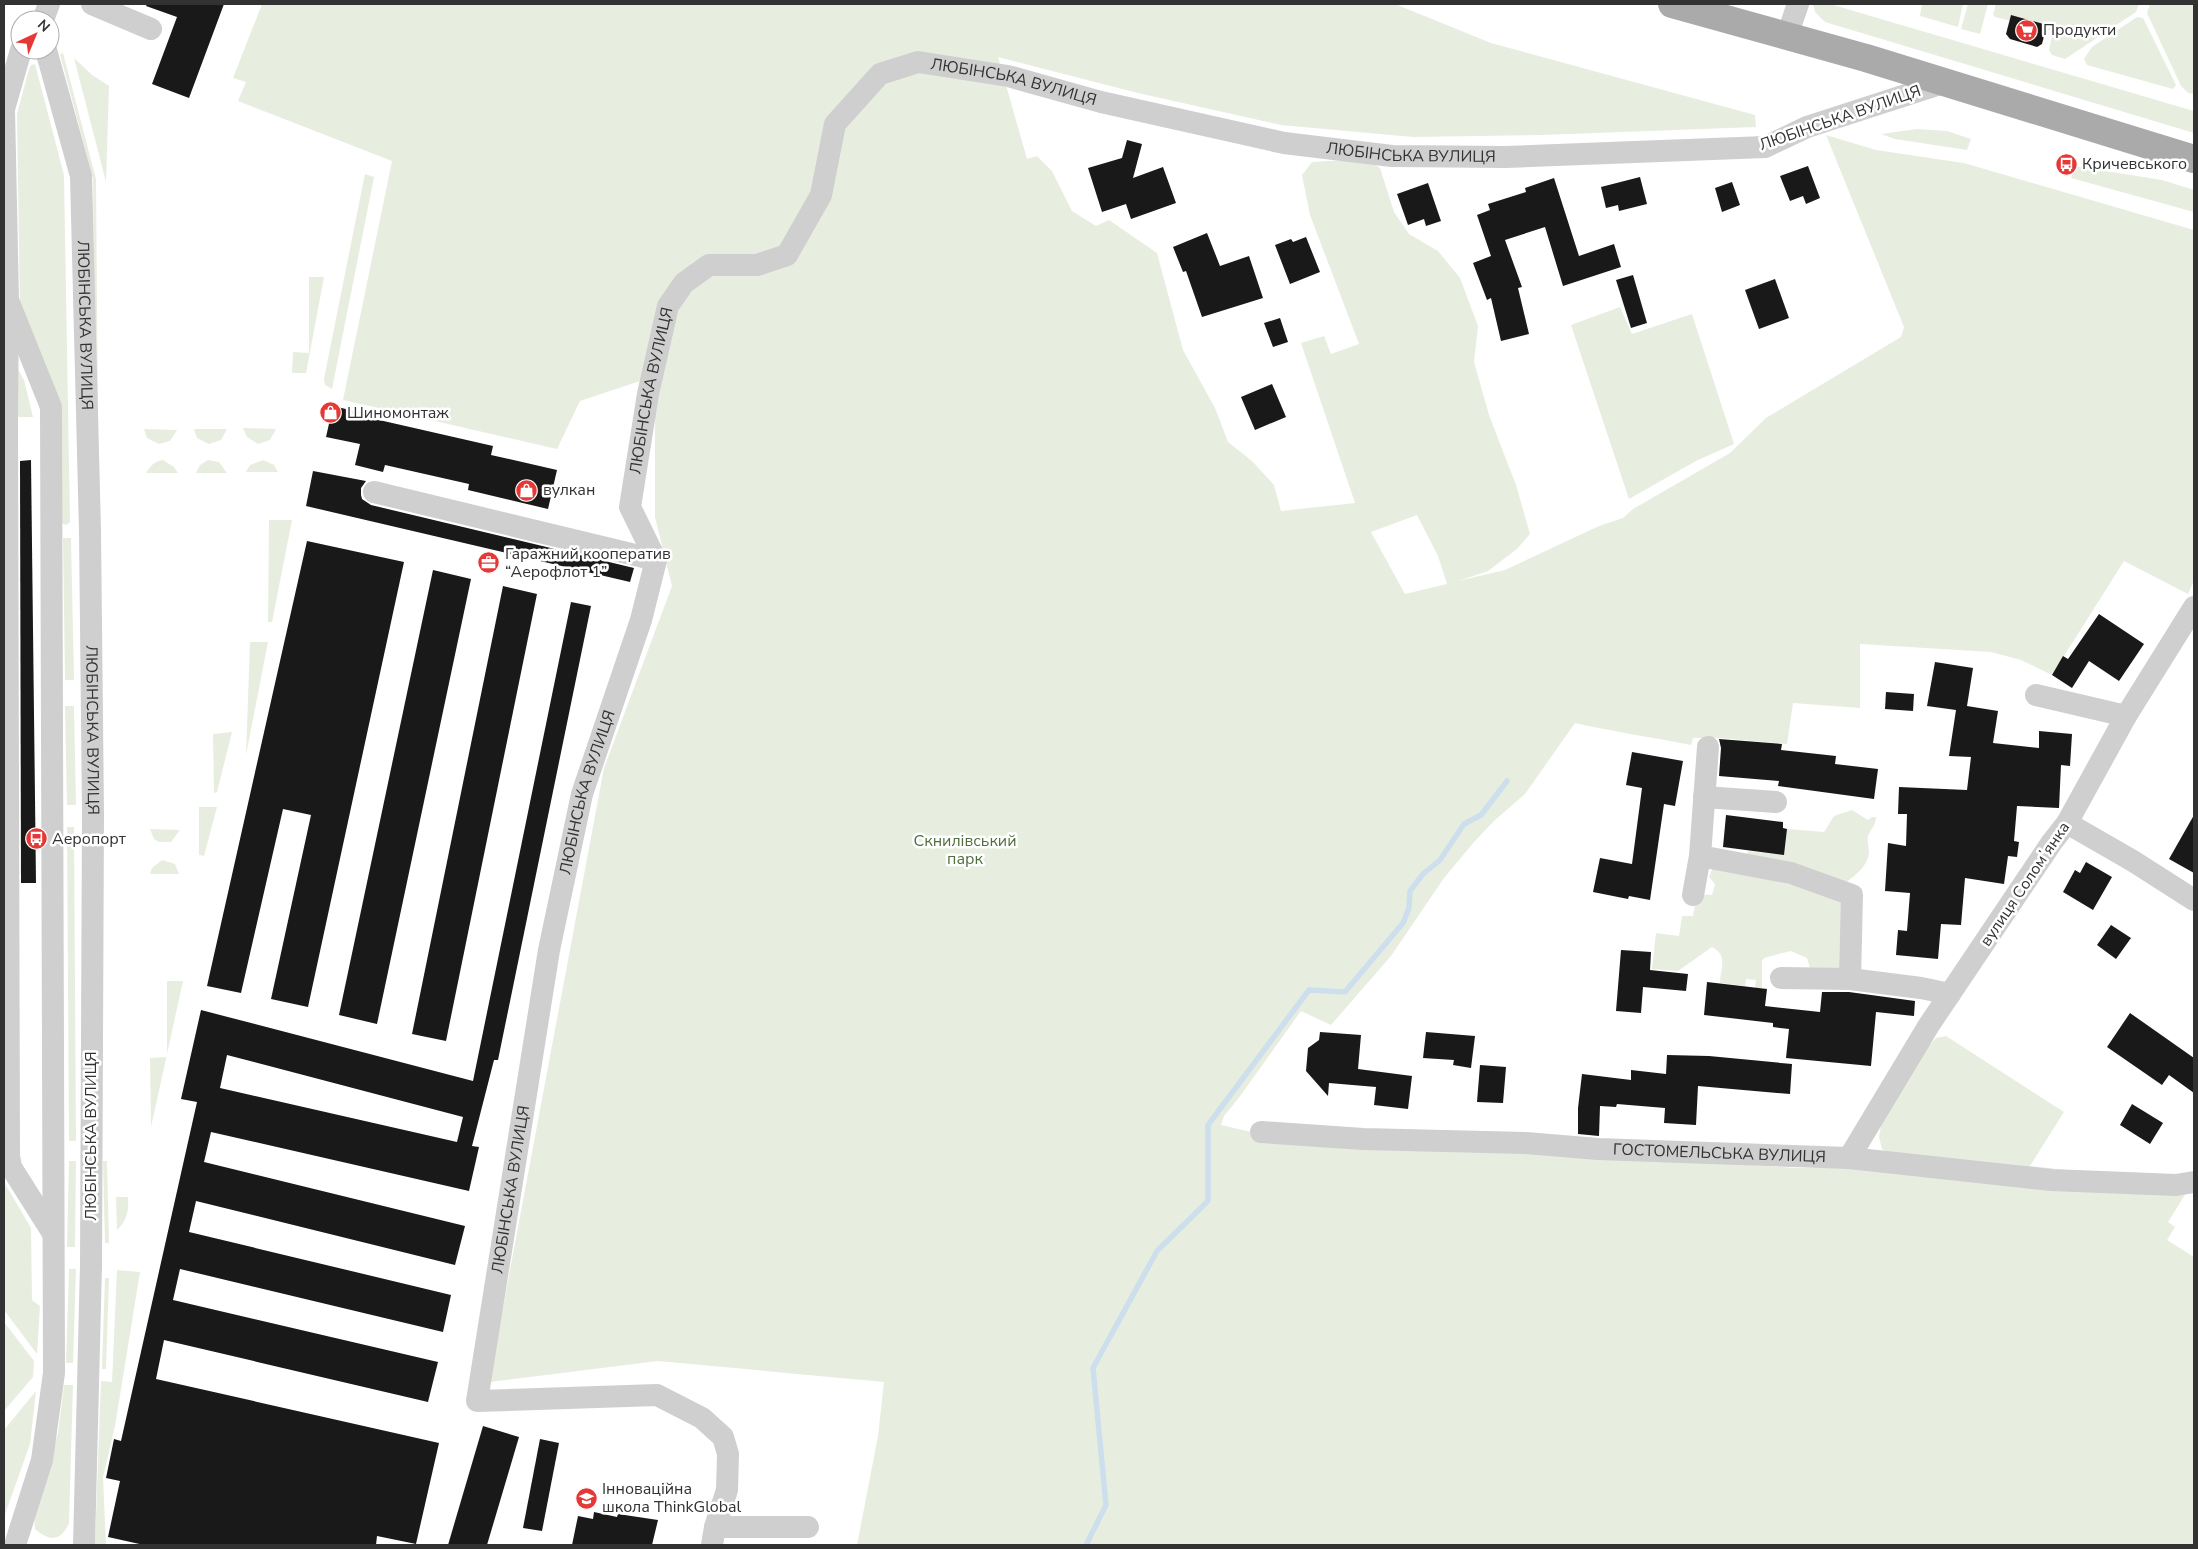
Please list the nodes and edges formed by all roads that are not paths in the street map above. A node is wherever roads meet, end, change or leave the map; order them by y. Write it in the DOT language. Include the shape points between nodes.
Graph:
graph roads {
  1 [pos="92,4"];
  2 [pos="1672,4"];
  3 [pos="1798,4"];
  4 [pos="151,29"];
  5 [pos="1787,36"];
  6 [pos="13,60"];
  7 [pos="49,60"];
  8 [pos="1943,82"];
  9 [pos="2194,159"];
  10 [pos="8,300"];
  11 [pos="5,418"];
  12 [pos="374,492"];
  13 [pos="656,560"];
  14 [pos="2194,607"];
  15 [pos="2036,695"];
  16 [pos="2126,716"];
  17 [pos="1708,747"];
  18 [pos="1704,797"];
  19 [pos="1776,802"];
  20 [pos="2067,824"];
  21 [pos="1700,856"];
  22 [pos="1693,895"];
  23 [pos="2194,900"];
  24 [pos="1781,978"];
  25 [pos="1850,979"];
  26 [pos="1950,994"];
  27 [pos="1261,1132"];
  28 [pos="1849,1158"];
  29 [pos="2185,1183"];
  30 [pos="52,1232"];
  31 [pos="808,1527"];
  32 [pos="714,1536"];
  33 [pos="81,1542"];
  34 [pos="21,1543"];
  1 -- 4 [label="street"];
  2 -- 5 [label="main road, ЛЮБІНСЬКА ВУЛИЦЯ"];
  3 -- 5 [label="street"];
  5 -- 8 [label="main road, ЛЮБІНСЬКА ВУЛИЦЯ"];
  6 -- 10 [label="street" via="4,108"];
  7 -- 33 [label="street, ЛЮБІНСЬКА ВУЛИЦЯ" via="81,176 89,502 93,814 91,1264"];
  8 -- 9 [label="main road, ЛЮБІНСЬКА ВУЛИЦЯ"];
  8 -- 13 [label="street, ЛЮБІНСЬКА ВУЛИЦЯ" via="1806,127 1765,147 1497,157 1392,156 1284,143 1100,102 1008,76 918,62 880,74 835,124 821,195 787,255 757,265 709,265 684,283 668,306 648,394 630,507"];
  10 -- 11 [label="street"];
  10 -- 30 [label="street" via="51,407"];
  11 -- 30 [label="street" via="9,1156 12,1167"];
  12 -- 13 [label="street"];
  13 -- 32 [label="street, ЛЮБІНСЬКА ВУЛИЦЯ" via="641,620 582,794 548,950 477,1401 657,1395 702,1418 723,1437 728,1454 727,1490"];
  14 -- 16 [label="street, вулиця Соломʼянка"];
  15 -- 16 [label="street"];
  16 -- 20 [label="street, вулиця Соломʼянка"];
  17 -- 18 [label="street"];
  18 -- 19 [label="street"];
  18 -- 21 [label="street"];
  20 -- 23 [label="street"];
  20 -- 26 [label="street, вулиця Соломʼянка"];
  21 -- 22 [label="street"];
  21 -- 25 [label="street" via="1791,873 1852,895"];
  24 -- 25 [label="street"];
  25 -- 26 [label="street"];
  26 -- 28 [label="street, вулиця Соломʼянка"];
  27 -- 28 [label="street, ГОСТОМЕЛЬСЬКА ВУЛИЦЯ"];
  28 -- 29 [label="street, ГОСТОМЕЛЬСЬКА ВУЛИЦЯ" via="2051,1180"];
  30 -- 34 [label="street" via="54,1374 42,1460"];
  31 -- 32 [label="street"];
}
